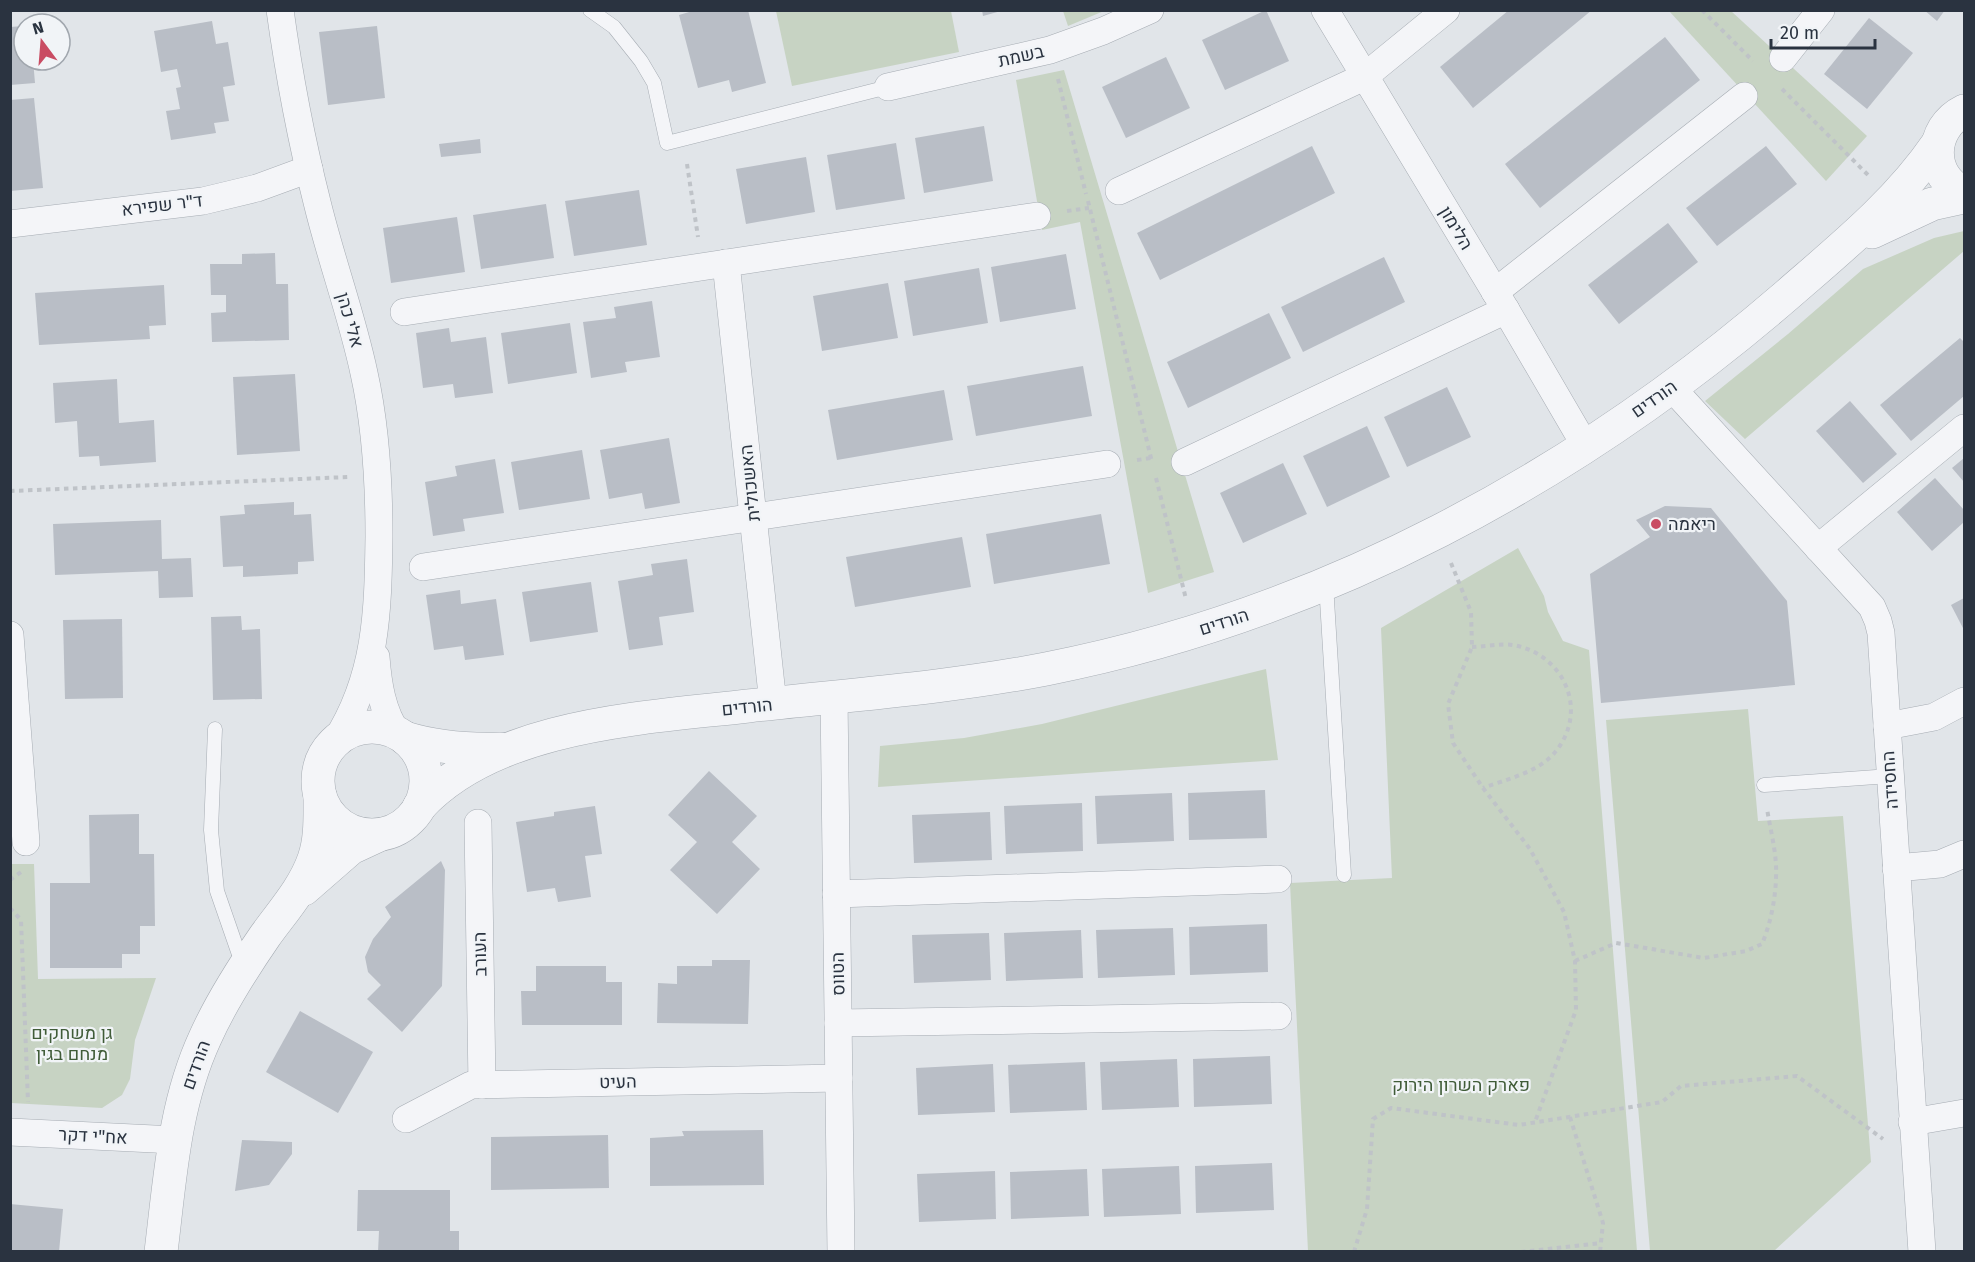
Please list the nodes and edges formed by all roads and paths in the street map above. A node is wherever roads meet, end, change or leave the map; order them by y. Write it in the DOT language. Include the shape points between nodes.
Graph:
graph roads {
  1 [pos="280,10"];
  2 [pos="590,10"];
  3 [pos="1150,10"];
  4 [pos="1325,10"];
  5 [pos="1446,10"];
  6 [pos="1702,10"];
  7 [pos="1821,10"];
  8 [pos="1050,50"];
  9 [pos="1772,64"];
  10 [pos="1364,77"];
  11 [pos="1778,86"];
  12 [pos="888,87"];
  13 [pos="1744,96"];
  14 [pos="1965,111"];
  15 [pos="683,139"];
  16 [pos="1938,143"];
  17 [pos="309,169"];
  18 [pos="1119,191"];
  19 [pos="1965,195"];
  20 [pos="1892,199"];
  21 [pos="1090,208"];
  22 [pos="1037,216"];
  23 [pos="10,224"];
  24 [pos="1839,250"];
  25 [pos="714,265"];
  26 [pos="1500,301"];
  27 [pos="404,312"];
  28 [pos="1672,388"];
  29 [pos="1965,428"];
  30 [pos="1586,447"];
  31 [pos="1185,462"];
  32 [pos="1107,464"];
  33 [pos="1153,466"];
  34 [pos="1155,474"];
  35 [pos="378,476"];
  36 [pos="10,491"];
  37 [pos="753,518"];
  38 [pos="1437,532"];
  39 [pos="1818,548"];
  40 [pos="423,567"];
  41 [pos="1326,584"];
  42 [pos="1194,632"];
  43 [pos="375,634"];
  44 [pos="10,636"];
  45 [pos="1472,647"];
  46 [pos="834,697"];
  47 [pos="1965,701"];
  48 [pos="773,704"];
  49 [pos="1887,726"];
  50 [pos="215,729"];
  51 [pos="402,736"];
  52 [pos="335,742"];
  53 [pos="514,748"];
  54 [pos="1890,776"];
  55 [pos="1764,785"];
  56 [pos="1483,788"];
  57 [pos="320,796"];
  58 [pos="419,807"];
  59 [pos="478,823"];
  60 [pos="379,835"];
  61 [pos="26,842"];
  62 [pos="1965,854"];
  63 [pos="1896,868"];
  64 [pos="1344,875"];
  65 [pos="1278,879"];
  66 [pos="836,894"];
  67 [pos="291,901"];
  68 [pos="10,908"];
  69 [pos="1575,961"];
  70 [pos="244,968"];
  71 [pos="1278,1016"];
  72 [pos="838,1023"];
  73 [pos="839,1078"];
  74 [pos="482,1085"];
  75 [pos="1965,1113"];
  76 [pos="1570,1117"];
  77 [pos="406,1119"];
  78 [pos="1534,1122"];
  79 [pos="1912,1122"];
  80 [pos="20,1132"];
  81 [pos="175,1140"];
  82 [pos="1915,1162"];
  83 [pos="1601,1243"];
  84 [pos="161,1251"];
  85 [pos="841,1251"];
  86 [pos="1354,1251"];
  87 [pos="1521,1251"];
  88 [pos="1600,1251"];
  89 [pos="1922,1251"];
  1 -- 17 [label="street, אלי כהן"];
  2 -- 15 [label="lane" via="614,27 654,83 667,143"];
  3 -- 8 [label="street, בשמת"];
  4 -- 10 [label="street, הלימון"];
  5 -- 10 [label="street"];
  6 -- 9 [label="path"];
  7 -- 9 [label="street"];
  8 -- 12 [label="street, בשמת"];
  8 -- 21 [label="path"];
  10 -- 18 [label="street"];
  10 -- 26 [label="street, הלימון"];
  11 -- 20 [label="path"];
  12 -- 15 [label="lane"];
  13 -- 26 [label="street"];
  14 -- 16 [label="street, הורדים" via="1946,124"];
  15 -- 25 [label="path"];
  16 -- 19 [label="street" via="1937,157 1944,178"];
  16 -- 20 [label="street, הורדים"];
  17 -- 23 [label="street, ד\"ר שפירא" via="257,188 203,201"];
  17 -- 35 [label="street, אלי כהן" via="365,374"];
  18 -- 21 [label="path"];
  19 -- 24 [label="street, הורדים" via="1905,215"];
  20 -- 24 [label="street, הורדים"];
  21 -- 22 [label="path"];
  21 -- 33 [label="path"];
  22 -- 25 [label="street"];
  24 -- 28 [label="street, הורדים"];
  25 -- 27 [label="street"];
  25 -- 37 [label="street, האשכולית"];
  26 -- 30 [label="street, הלימון"];
  26 -- 31 [label="street"];
  28 -- 30 [label="street, הורדים"];
  28 -- 39 [label="street, החסידה"];
  29 -- 39 [label="street"];
  30 -- 38 [label="street, הורדים"];
  32 -- 37 [label="street"];
  34 -- 42 [label="path"];
  35 -- 36 [label="path"];
  35 -- 43 [label="street, אלי כהן"];
  37 -- 40 [label="street"];
  37 -- 48 [label="street, האשכולית"];
  38 -- 41 [label="street, הורדים"];
  38 -- 45 [label="path" via="1472,612"];
  39 -- 49 [label="street, החסידה" via="1872,607 1878,621"];
  41 -- 42 [label="street, הורדים"];
  41 -- 64 [label="lane"];
  42 -- 46 [label="street, הורדים" via="1042,670"];
  43 -- 51 [label="street, אלי כהן" via="381,695 392,725"];
  43 -- 52 [label="street, אלי כהן" via="359,696"];
  44 -- 61 [label="street"];
  45 -- 56 [label="path" via="1448,704 1453,743"];
  45 -- 56 [label="path" via="1513,645 1542,655 1562,674 1570,700 1570,726 1556,752 1537,767"];
  46 -- 48 [label="street, הורדים"];
  46 -- 66 [label="street, הטווס"];
  47 -- 49 [label="street" via="1934,717"];
  48 -- 53 [label="street, הורדים" via="621,721"];
  49 -- 54 [label="street, החסידה"];
  50 -- 70 [label="lane" via="211,830 217,891"];
  51 -- 52 [label="street" via="383,728 366,727"];
  51 -- 53 [label="street, הורדים" via="438,747"];
  51 -- 58 [label="street" via="417,750 424,766 425,792"];
  52 -- 57 [label="street" via="322,762"];
  53 -- 58 [label="street, הורדים" via="462,772"];
  54 -- 55 [label="lane"];
  54 -- 63 [label="street, החסידה"];
  55 -- 69 [label="path" via="1776,864 1774,903 1762,944 1746,951 1704,958 1616,943"];
  56 -- 69 [label="path" via="1530,849 1563,912"];
  57 -- 60 [label="street" via="339,823 354,832"];
  57 -- 67 [label="street, הורדים" via="316,850 304,882"];
  58 -- 60 [label="street" via="396,830"];
  59 -- 74 [label="street, העורב"];
  60 -- 67 [label="street, הורדים" via="360,842 333,862"];
  62 -- 63 [label="street" via="1940,864"];
  63 -- 79 [label="street, החסידה"];
  65 -- 66 [label="street"];
  66 -- 72 [label="street, הטווס"];
  67 -- 70 [label="street, הורדים"];
  68 -- 80 [label="path" via="21,920"];
  69 -- 78 [label="path" via="1576,1010"];
  70 -- 81 [label="street, הורדים" via="216,1014 194,1063"];
  71 -- 72 [label="street"];
  72 -- 73 [label="street, הטווס"];
  73 -- 74 [label="street, העיט"];
  73 -- 85 [label="street, הטווס"];
  74 -- 77 [label="street, העיט" via="471,1085"];
  75 -- 79 [label="street"];
  76 -- 78 [label="path"];
  76 -- 82 [label="path" via="1662,1102 1681,1086 1797,1076"];
  76 -- 83 [label="path" via="1603,1223"];
  78 -- 86 [label="path" via="1519,1125 1391,1108 1372,1119 1368,1209"];
  79 -- 82 [label="street, החסידה"];
  80 -- 81 [label="street, אח\"י דקר"];
  81 -- 84 [label="street, הורדים"];
  82 -- 89 [label="street, החסידה"];
  83 -- 87 [label="path"];
  83 -- 88 [label="path"];
}
